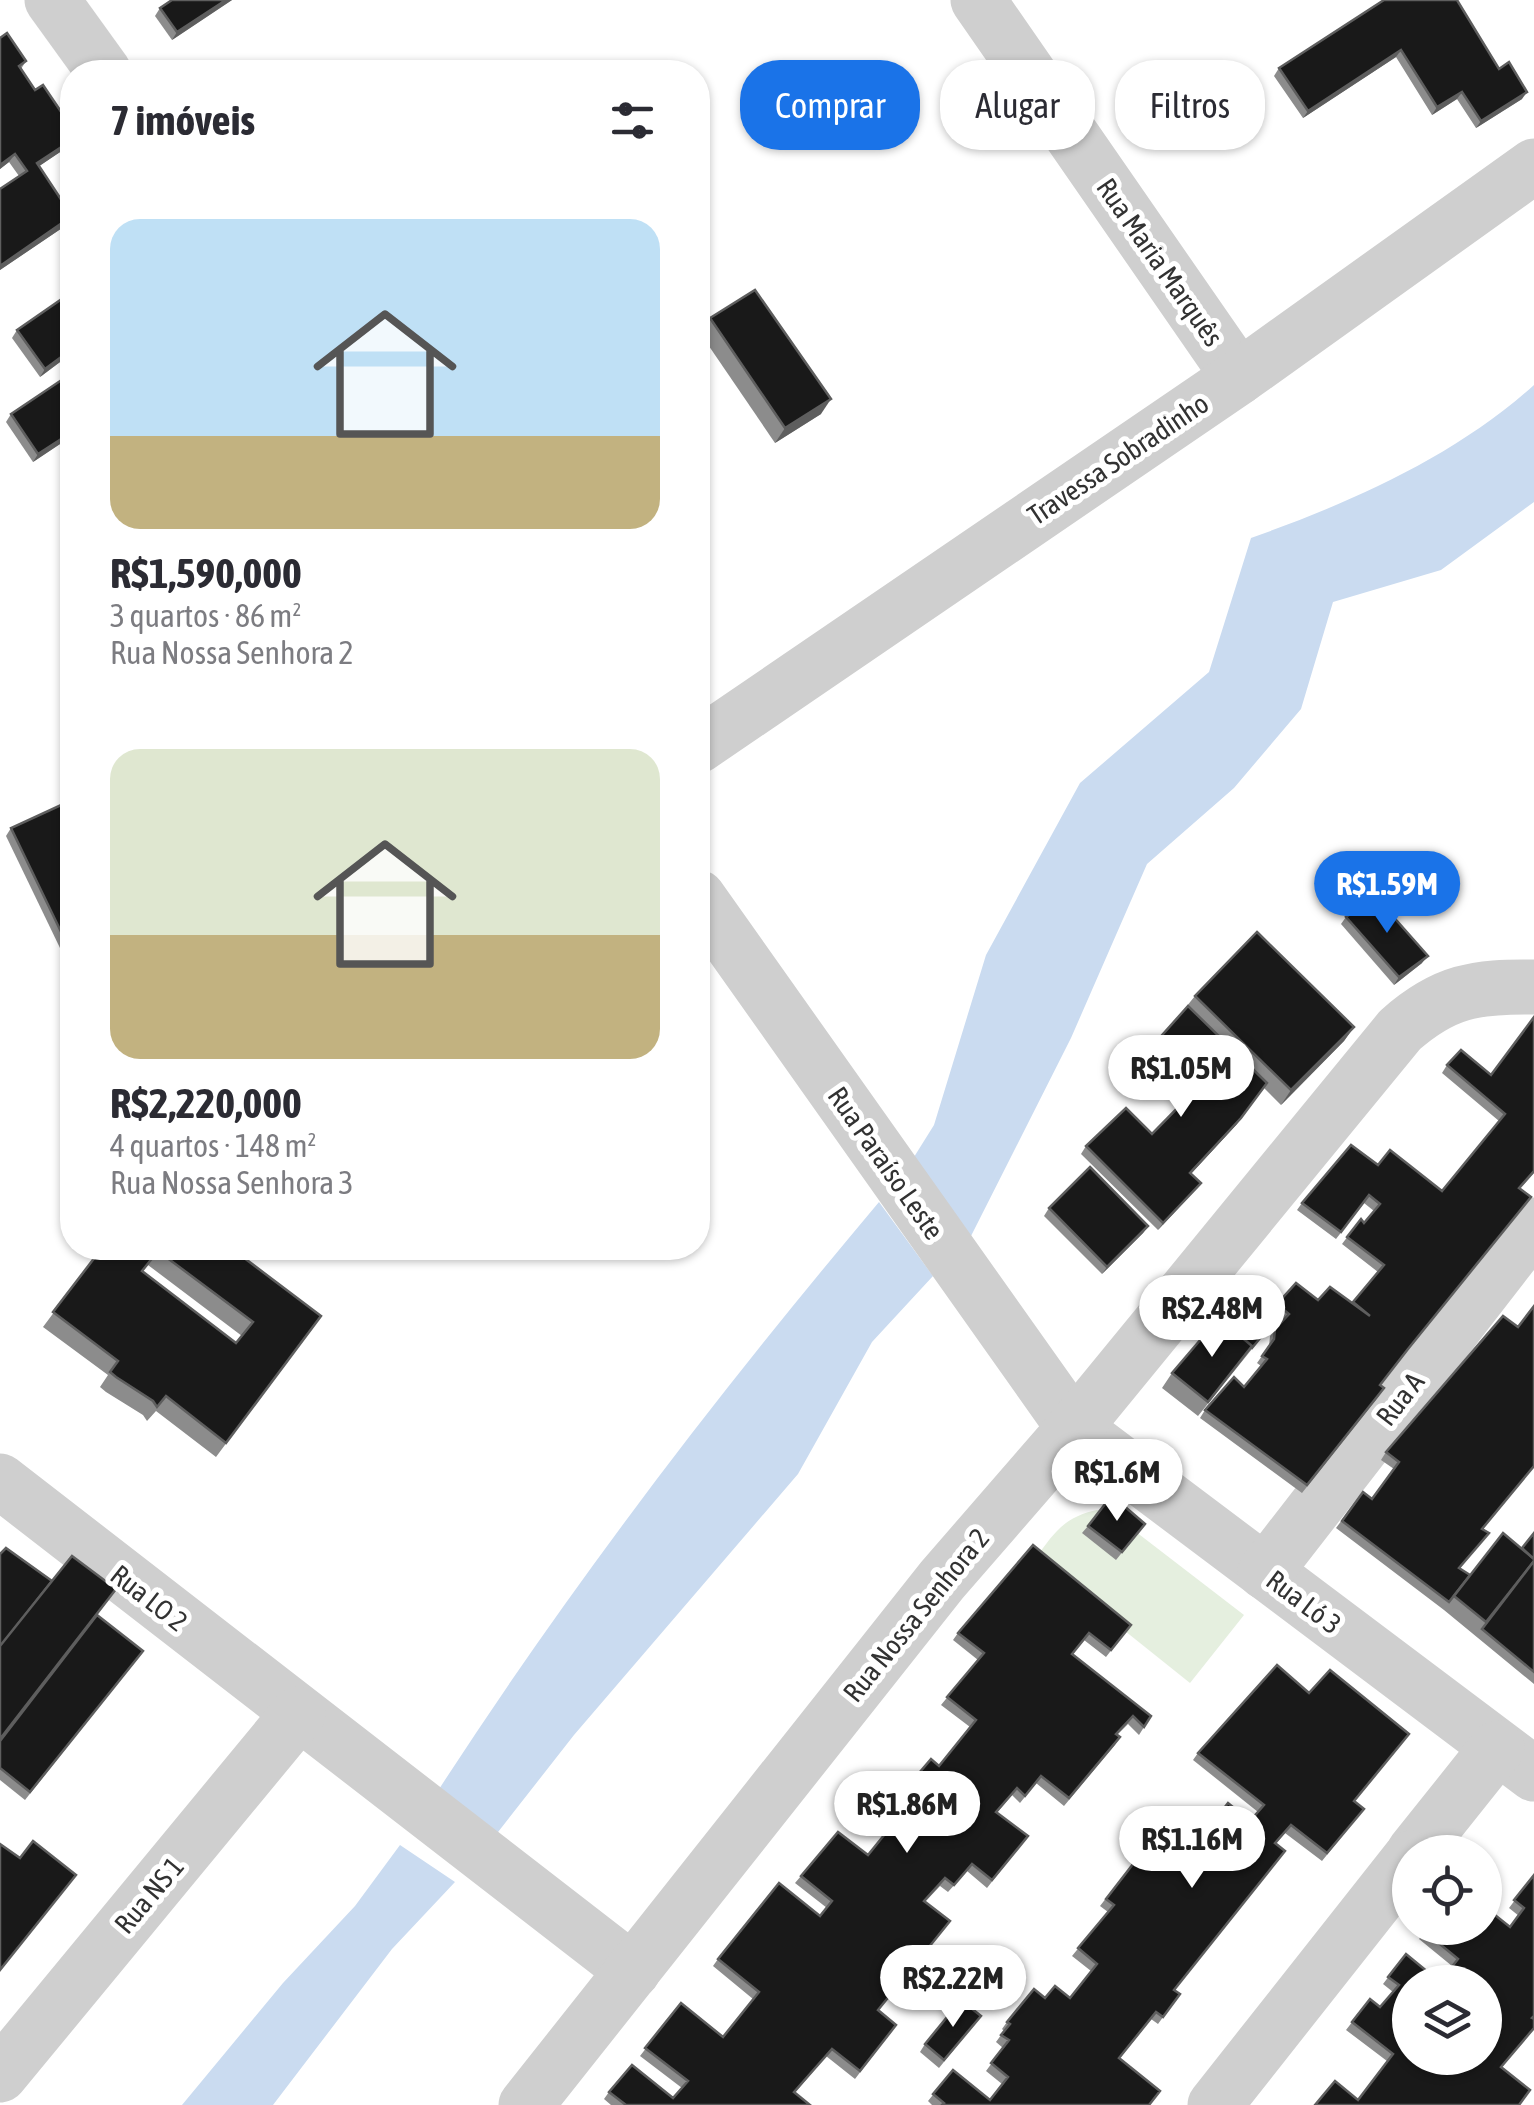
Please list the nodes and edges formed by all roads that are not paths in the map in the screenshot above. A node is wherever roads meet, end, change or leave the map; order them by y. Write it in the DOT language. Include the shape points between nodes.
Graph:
graph roads {
  1 [pos="52,0"];
  2 [pos="978,0"];
  3 [pos="95,60"];
  4 [pos="1534,166"];
  5 [pos="1239,377"];
  6 [pos="710,738"];
  7 [pos="710,914"];
  8 [pos="1514,986"];
  9 [pos="1534,1225"];
  10 [pos="1074,1428"];
  11 [pos="0,1481"];
  12 [pos="1266,1572"];
  13 [pos="298,1714"];
  14 [pos="1516,1761"];
  15 [pos="1434,1835"];
  16 [pos="1392,1880"];
  17 [pos="633,1971"];
  18 [pos="0,2075"];
  19 [pos="526,2105"];
  20 [pos="1215,2105"];
  1 -- 3 [label="street"];
  2 -- 5 [label="street, Rua Maria Marquês"];
  4 -- 5 [label="street, Travessa Sobradinho"];
  5 -- 6 [label="street, Travessa Sobradinho"];
  7 -- 10 [label="street, Rua Paraíso Leste"];
  8 -- 10 [label="street, Rua Nossa Senhora 2" via="1458,994 1427,1006 1400,1030"];
  9 -- 12 [label="street, Rua A"];
  10 -- 12 [label="street, Rua Ló 3"];
  10 -- 17 [label="street, Rua Nossa Senhora 2" via="942,1580"];
  11 -- 13 [label="street, Rua LO 2"];
  12 -- 14 [label="street, Rua Ló 3"];
  13 -- 17 [label="street, Rua LO 2"];
  13 -- 18 [label="street, Rua NS 1"];
  14 -- 15 [label="street"];
  16 -- 20 [label="street"];
  17 -- 19 [label="street, Rua Nossa Senhora 2"];
}
